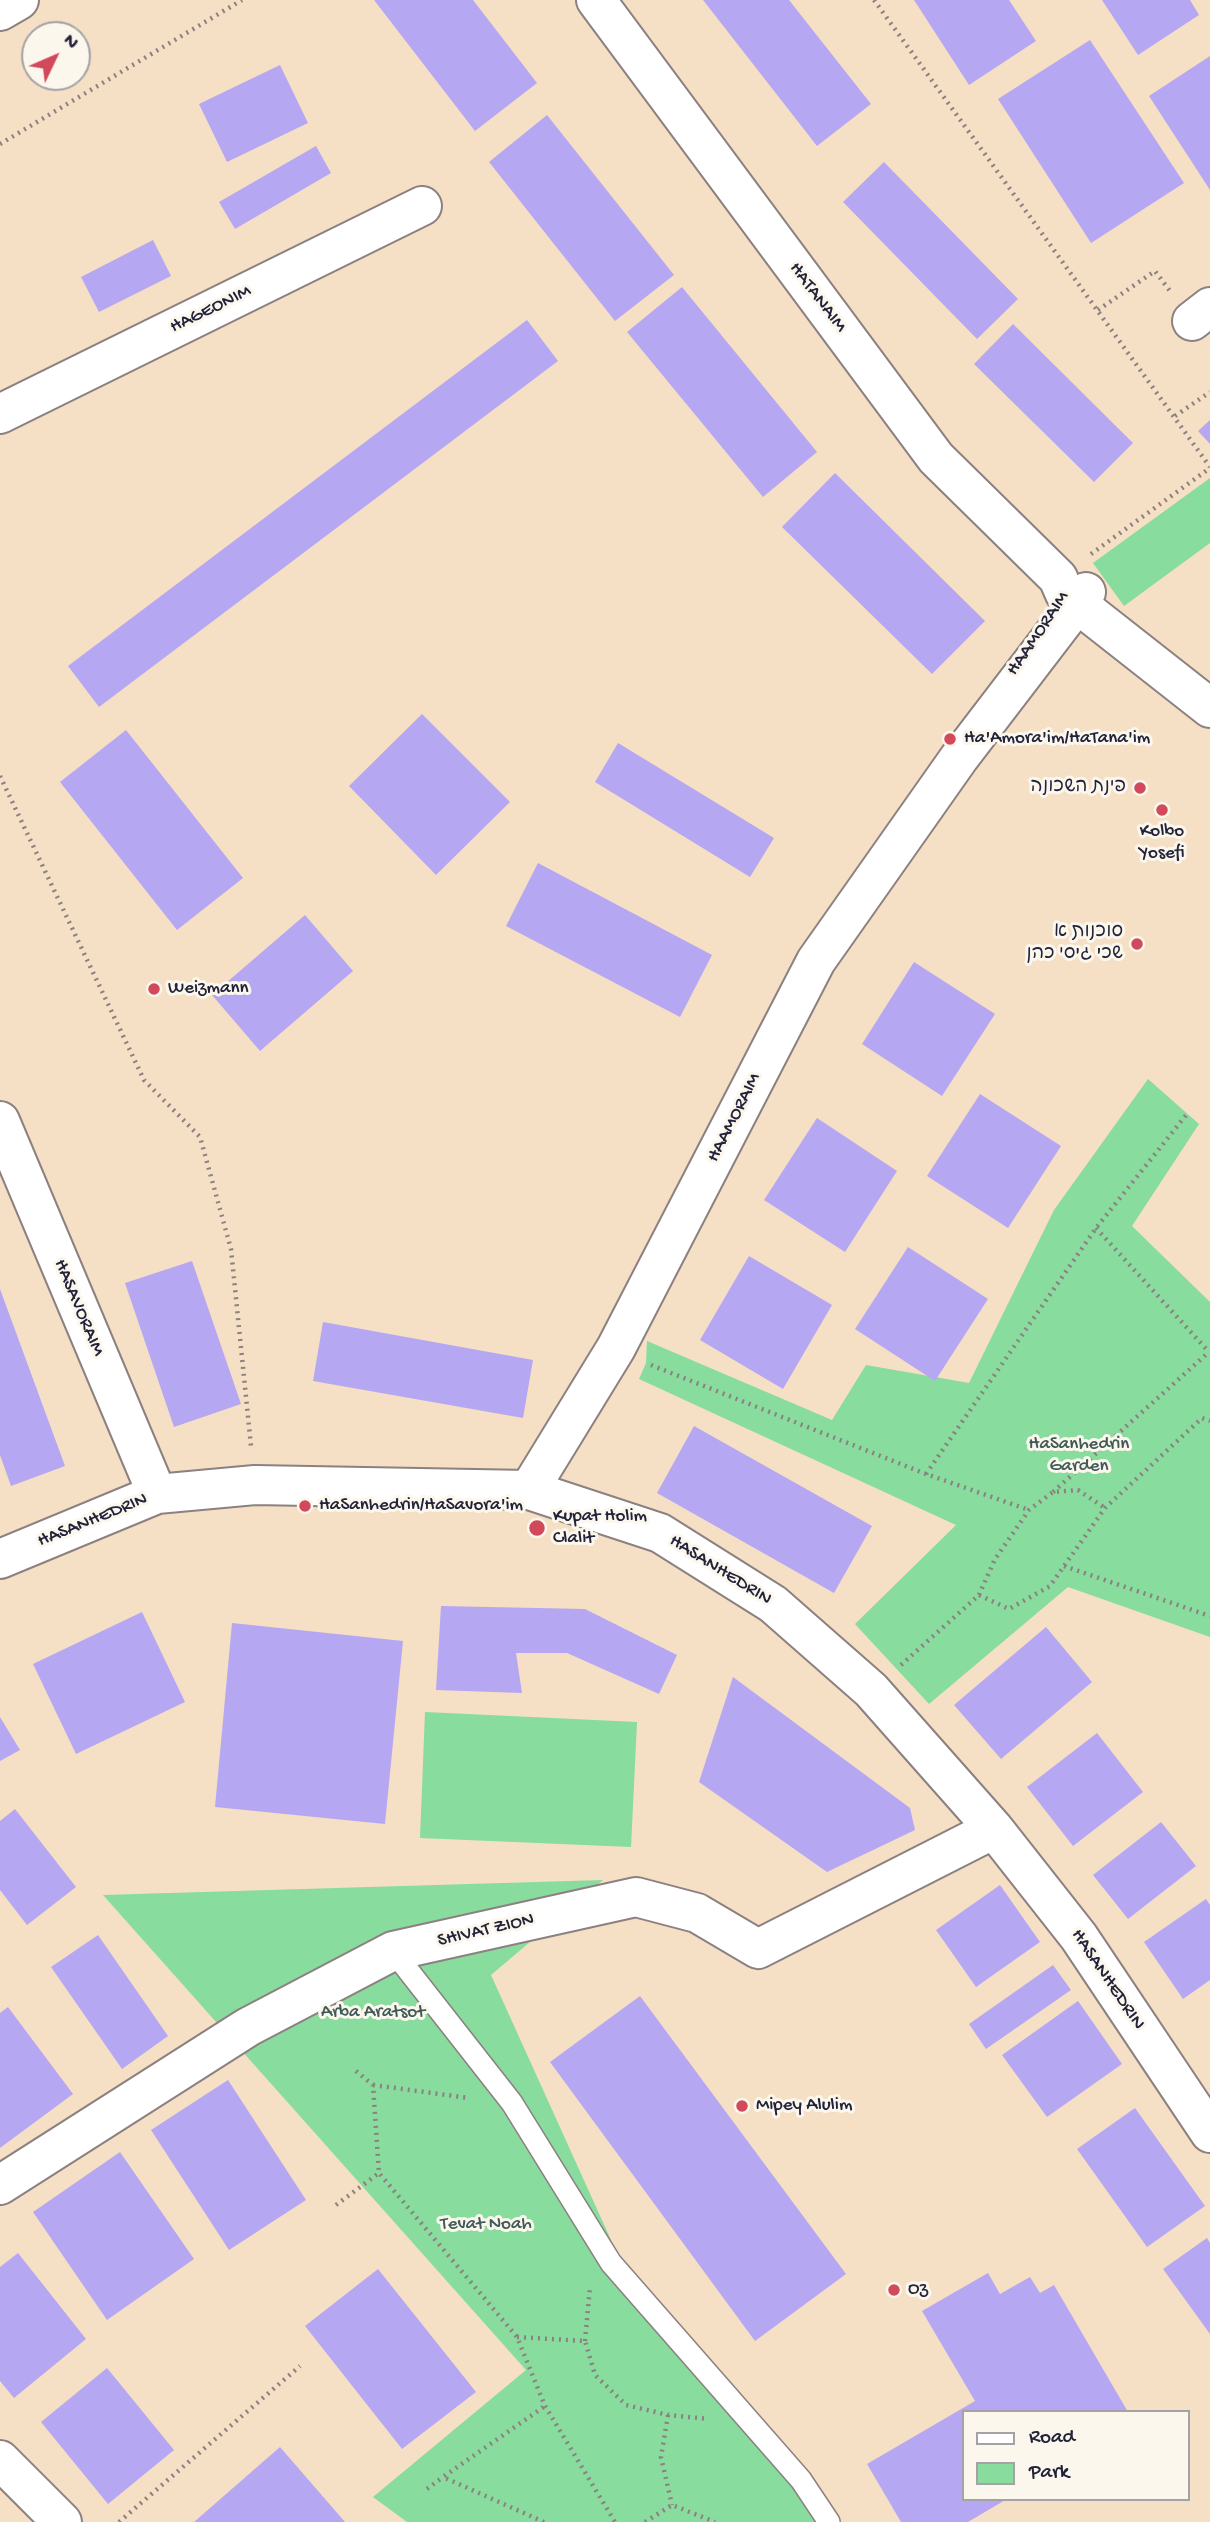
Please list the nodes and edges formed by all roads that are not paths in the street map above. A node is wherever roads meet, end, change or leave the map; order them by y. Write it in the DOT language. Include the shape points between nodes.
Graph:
graph roads {
  1 [pos="19,0"];
  2 [pos="596,0"];
  3 [pos="0,11"];
  4 [pos="422,206"];
  5 [pos="0,414"];
  6 [pos="1072,590"];
  7 [pos="1210,702"];
  8 [pos="1210,708"];
  9 [pos="0,1121"];
  10 [pos="529,1490"];
  11 [pos="157,1494"];
  12 [pos="0,1559"];
  13 [pos="994,1829"];
  14 [pos="393,1951"];
  15 [pos="1210,2133"];
  16 [pos="0,2185"];
  17 [pos="0,2460"];
  18 [pos="62,2522"];
  19 [pos="829,2522"];
  1 -- 3 [label="main road"];
  2 -- 6 [label="main road, HATANAIM" via="936,458"];
  4 -- 5 [label="main road, HAGEONIM"];
  6 -- 7 [label="main road, HATANAIM"];
  6 -- 8 [label="main road, HATANAIM"];
  6 -- 10 [label="main road, HAAMORAIM" via="816,961 616,1348"];
  9 -- 11 [label="main road, HASAVORAIM"];
  10 -- 11 [label="main road, HASANHEDRIN" via="255,1485"];
  10 -- 13 [label="main road, HASANHEDRIN" via="660,1533 773,1604 871,1690"];
  11 -- 12 [label="main road, HASANHEDRIN"];
  13 -- 14 [label="main road, SHIVAT ZION" via="758,1949 697,1913 636,1897"];
  13 -- 15 [label="main road, HASANHEDRIN" via="1079,1937"];
  14 -- 16 [label="main road, SHIVAT ZION" via="248,2027"];
  14 -- 19 [label="lane" via="512,2103 611,2263 801,2480"];
  17 -- 18 [label="main road"];
}
